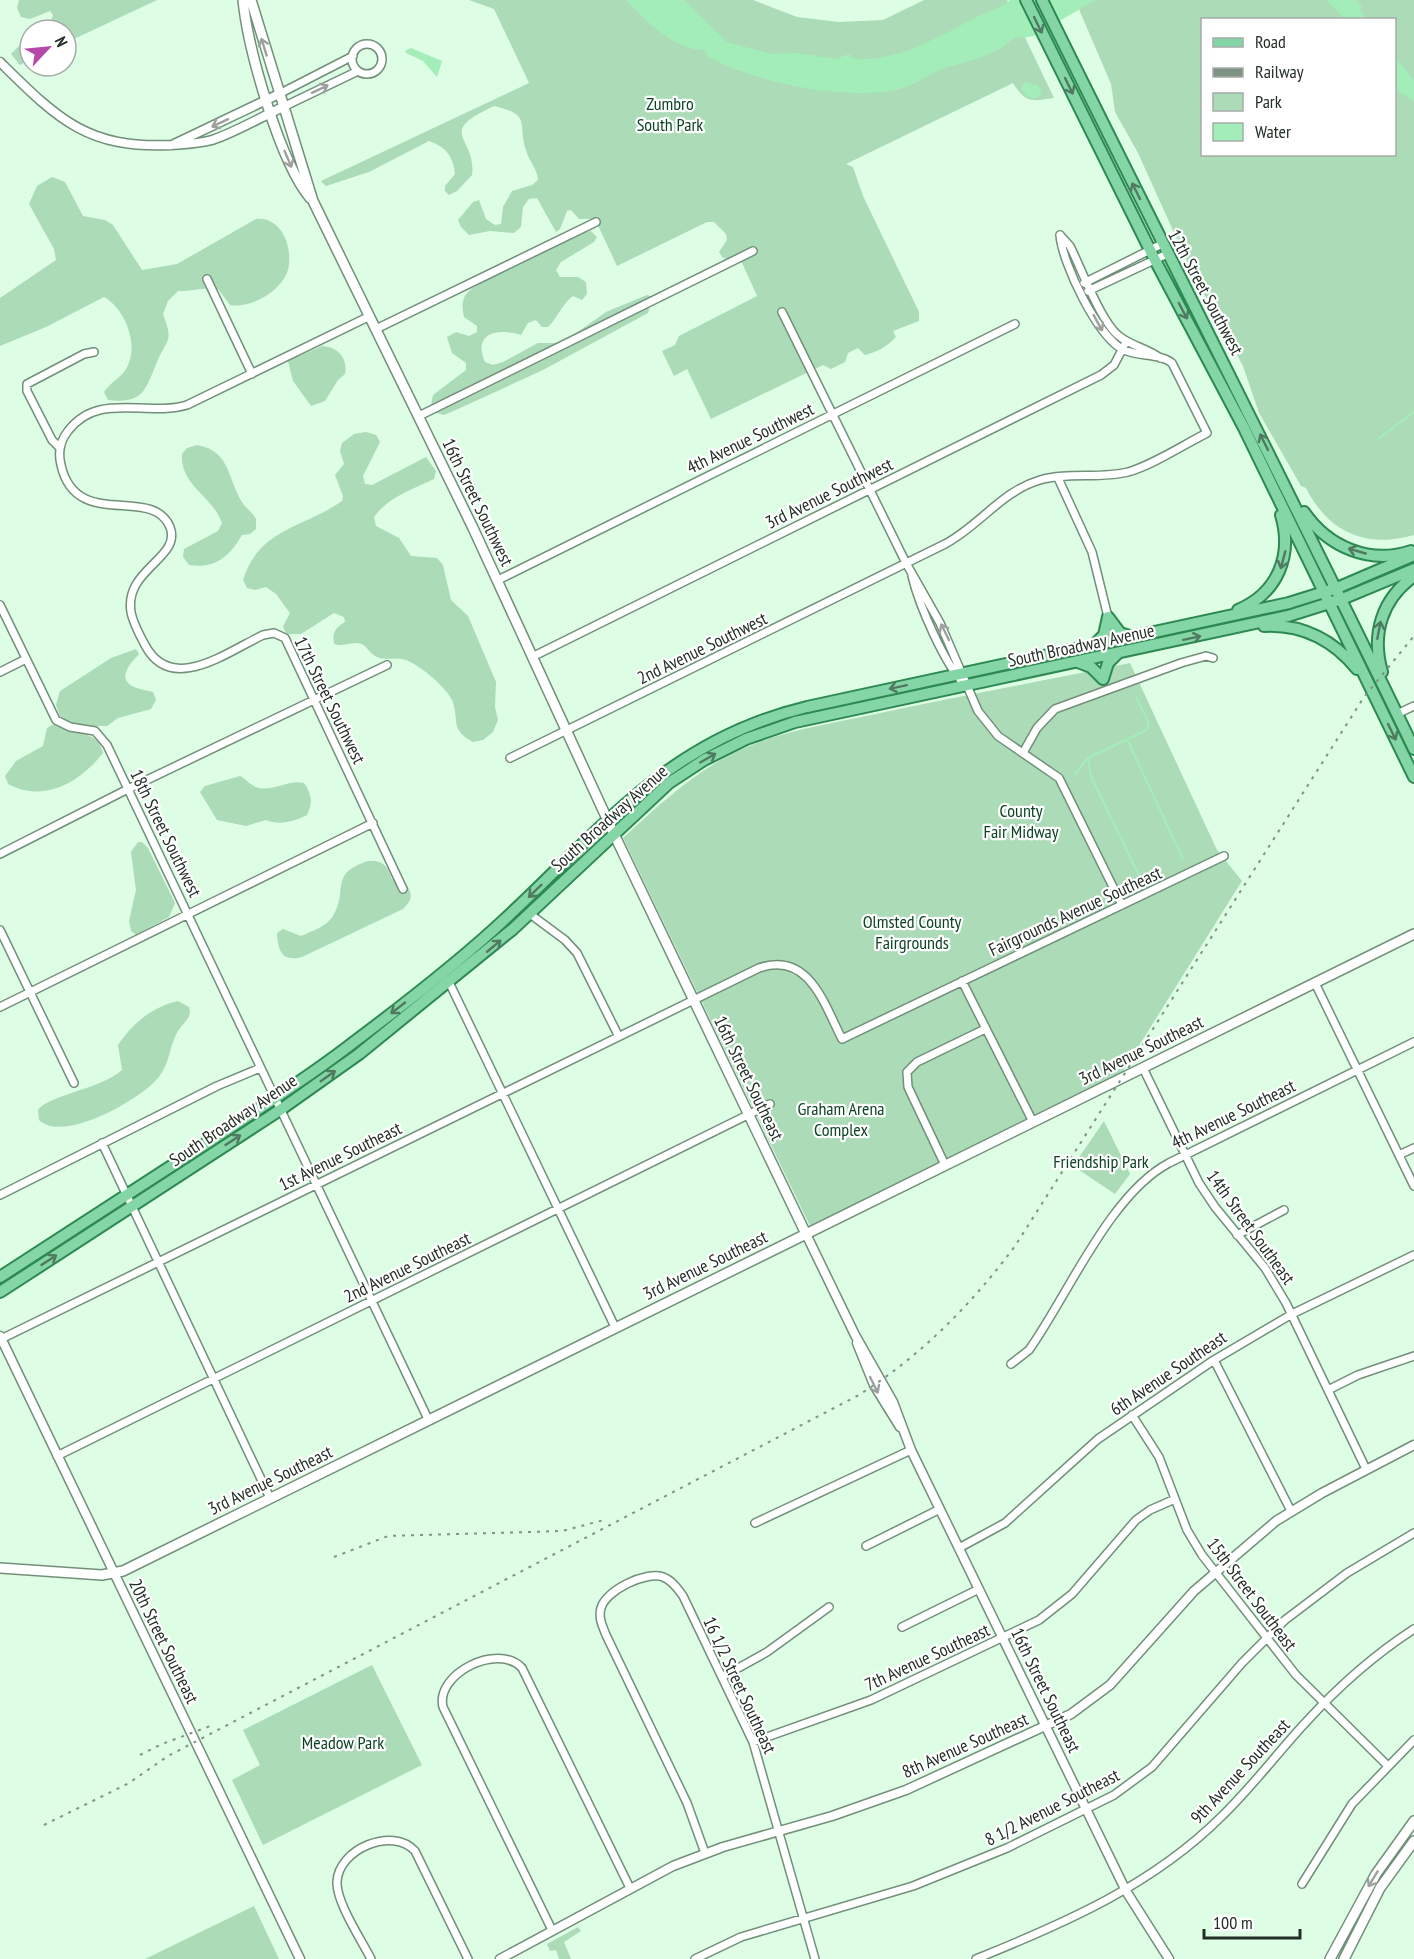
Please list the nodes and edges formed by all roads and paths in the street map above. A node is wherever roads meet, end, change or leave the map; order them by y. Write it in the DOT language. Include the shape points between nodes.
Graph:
graph roads {
  1 [pos="243,0"];
  2 [pos="250,0"];
  3 [pos="1026,0"];
  4 [pos="1042,0"];
  5 [pos="352,56"];
  6 [pos="0,62"];
  7 [pos="358,71"];
  8 [pos="279,94"];
  9 [pos="267,100"];
  10 [pos="283,107"];
  11 [pos="272,112"];
  12 [pos="172,145"];
  13 [pos="313,201"];
  14 [pos="596,222"];
  15 [pos="1164,249"];
  16 [pos="753,251"];
  17 [pos="1153,255"];
  18 [pos="207,279"];
  19 [pos="1086,280"];
  20 [pos="1080,290"];
  21 [pos="1092,291"];
  22 [pos="782,312"];
  23 [pos="370,316"];
  24 [pos="1015,324"];
  25 [pos="376,329"];
  26 [pos="1126,342"];
  27 [pos="1123,350"];
  28 [pos="93,352"];
  29 [pos="1160,358"];
  30 [pos="252,374"];
  31 [pos="832,414"];
  32 [pos="419,416"];
  33 [pos="60,448"];
  34 [pos="1282,477"];
  35 [pos="1058,478"];
  36 [pos="1271,483"];
  37 [pos="870,490"];
  38 [pos="1414,550"];
  39 [pos="1414,555"];
  40 [pos="906,563"];
  41 [pos="1414,569"];
  42 [pos="1414,576"];
  43 [pos="498,580"];
  44 [pos="1336,588"];
  45 [pos="1324,593"];
  46 [pos="1342,599"];
  47 [pos="1329,603"];
  48 [pos="0,605"];
  49 [pos="1108,617"];
  50 [pos="1217,619"];
  51 [pos="1225,631"];
  52 [pos="1135,637"];
  53 [pos="1093,646"];
  54 [pos="1119,653"];
  55 [pos="532,657"];
  56 [pos="1213,658"];
  57 [pos="26,659"];
  58 [pos="1077,662"];
  59 [pos="387,667"];
  60 [pos="0,672"];
  61 [pos="959,674"];
  62 [pos="1103,679"];
  63 [pos="966,686"];
  64 [pos="1369,686"];
  65 [pos="1106,691"];
  66 [pos="313,700"];
  67 [pos="1414,706"];
  68 [pos="1396,710"];
  69 [pos="566,731"];
  70 [pos="1414,749"];
  71 [pos="1024,751"];
  72 [pos="510,758"];
  73 [pos="1414,777"];
  74 [pos="128,789"];
  75 [pos="607,820"];
  76 [pos="373,823"];
  77 [pos="614,834"];
  78 [pos="0,854"];
  79 [pos="1224,856"];
  80 [pos="403,889"];
  81 [pos="1122,905"];
  82 [pos="530,914"];
  83 [pos="188,915"];
  84 [pos="0,930"];
  85 [pos="1414,934"];
  86 [pos="444,972"];
  87 [pos="962,981"];
  88 [pos="449,983"];
  89 [pos="1315,983"];
  90 [pos="30,992"];
  91 [pos="692,999"];
  92 [pos="0,1007"];
  93 [pos="985,1029"];
  94 [pos="618,1035"];
  95 [pos="842,1039"];
  96 [pos="1414,1042"];
  97 [pos="260,1068"];
  98 [pos="1143,1068"];
  99 [pos="1358,1069"];
  100 [pos="74,1083"];
  101 [pos="501,1093"];
  102 [pos="277,1104"];
  103 [pos="770,1104"];
  104 [pos="749,1114"];
  105 [pos="1033,1122"];
  106 [pos="102,1143"];
  107 [pos="1414,1148"];
  108 [pos="1185,1155"];
  109 [pos="1399,1155"];
  110 [pos="945,1165"];
  111 [pos="316,1185"];
  112 [pos="1414,1186"];
  113 [pos="0,1195"];
  114 [pos="126,1195"];
  115 [pos="132,1207"];
  116 [pos="559,1209"];
  117 [pos="1284,1210"];
  118 [pos="806,1233"];
  119 [pos="1237,1235"];
  120 [pos="1414,1254"];
  121 [pos="157,1262"];
  122 [pos="0,1277"];
  123 [pos="0,1292"];
  124 [pos="371,1301"];
  125 [pos="1292,1314"];
  126 [pos="615,1327"];
  127 [pos="1,1337"];
  128 [pos="1414,1356"];
  129 [pos="1214,1360"];
  130 [pos="1011,1364"];
  131 [pos="213,1379"];
  132 [pos="1328,1390"];
  133 [pos="1132,1414"];
  134 [pos="428,1419"];
  135 [pos="1414,1446"];
  136 [pos="911,1450"];
  137 [pos="57,1456"];
  138 [pos="1366,1469"];
  139 [pos="270,1498"];
  140 [pos="1175,1499"];
  141 [pos="940,1509"];
  142 [pos="1291,1511"];
  143 [pos="755,1523"];
  144 [pos="1414,1533"];
  145 [pos="866,1546"];
  146 [pos="959,1548"];
  147 [pos="0,1568"];
  148 [pos="1215,1572"];
  149 [pos="113,1575"];
  150 [pos="979,1589"];
  151 [pos="830,1607"];
  152 [pos="902,1627"];
  153 [pos="1414,1629"];
  154 [pos="1003,1638"];
  155 [pos="1266,1638"];
  156 [pos="722,1677"];
  157 [pos="1324,1703"];
  158 [pos="1046,1727"];
  159 [pos="1414,1740"];
  160 [pos="753,1742"];
  161 [pos="1387,1765"];
  162 [pos="1086,1809"];
  163 [pos="1414,1821"];
  164 [pos="780,1830"];
  165 [pos="1414,1841"];
  166 [pos="705,1853"];
  167 [pos="1302,1884"];
  168 [pos="630,1888"];
  169 [pos="1126,1891"];
  170 [pos="804,1919"];
  171 [pos="552,1930"];
  172 [pos="300,1959"];
  173 [pos="372,1959"];
  174 [pos="468,1959"];
  175 [pos="500,1959"];
  176 [pos="695,1959"];
  177 [pos="816,1959"];
  178 [pos="976,1959"];
  179 [pos="1169,1959"];
  180 [pos="1330,1959"];
  181 [pos="1344,1959"];
  1 -- 9 [label="main road, 16th Street Southwest"];
  8 -- 2 [label="main road, 16th Street Southwest, one-way"];
  3 -- 17 [label="main road, 12th Street Southwest, one-way"];
  15 -- 4 [label="main road, 12th Street Southwest, one-way"];
  5 -- 7 [label="street"];
  5 -- 7 [label="street" via="364,44 377,47 382,54 375,71"];
  5 -- 8 [label="street"];
  6 -- 12 [label="street" via="55,114 80,130 123,144"];
  10 -- 7 [label="street, one-way"];
  8 -- 9 [label="street"];
  8 -- 10 [label="main road, 16th Street Southwest"];
  9 -- 11 [label="main road, 16th Street Southwest"];
  9 -- 12 [label="street, one-way"];
  10 -- 11 [label="street"];
  10 -- 13 [label="main road, 16th Street Southwest"];
  11 -- 12 [label="street" via="215,139"];
  11 -- 13 [label="main road, 16th Street Southwest, one-way" via="292,168"];
  13 -- 23 [label="main road, 16th Street Southwest"];
  14 -- 25 [label="street"];
  15 -- 17 [label="street"];
  34 -- 15 [label="main road, 12th Street Southwest, one-way"];
  16 -- 32 [label="street"];
  17 -- 19 [label="street"];
  17 -- 21 [label="street"];
  17 -- 36 [label="main road, 12th Street Southwest, one-way"];
  18 -- 30 [label="street"];
  19 -- 20 [label="street"];
  19 -- 20 [label="street" via="1070,246 1059,235 1062,252"];
  19 -- 21 [label="street"];
  20 -- 21 [label="street"];
  20 -- 27 [label="street, one-way" via="1103,333"];
  21 -- 26 [label="street" via="1113,331"];
  22 -- 31 [label="street"];
  23 -- 25 [label="main road, 16th Street Southwest"];
  23 -- 30 [label="street"];
  24 -- 31 [label="street, 4th Avenue Southwest"];
  25 -- 32 [label="main road, 16th Street Southwest"];
  26 -- 27 [label="street, 3rd Avenue Southwest"];
  26 -- 29 [label="street" via="1149,349"];
  27 -- 29 [label="street"];
  27 -- 37 [label="street, 3rd Avenue Southwest" via="1105,373"];
  28 -- 33 [label="street" via="27,384 52,440"];
  29 -- 35 [label="street, 2nd Avenue Southwest" via="1169,360 1178,372 1207,433 1128,472"];
  30 -- 33 [label="street" via="179,408 114,406 96,410 70,428"];
  31 -- 37 [label="street"];
  31 -- 43 [label="street, 4th Avenue Southwest"];
  32 -- 43 [label="main road, 16th Street Southwest"];
  33 -- 66 [label="street, 17th Street Southwest" via="63,471 81,497 99,505 151,509 169,524 170,544 137,580 130,598 134,624 154,659 174,669 188,670 263,635 279,634 291,648"];
  38 -- 34 [label="main road, one-way" via="1376,556 1338,544 1310,520"];
  34 -- 44 [label="main road, 12th Street Southwest"];
  35 -- 40 [label="street, 2nd Avenue Southwest" via="1041,480 1011,494 960,537"];
  35 -- 49 [label="street" via="1092,552"];
  36 -- 45 [label="main road, 12th Street Southwest"];
  36 -- 50 [label="main road, one-way" via="1286,531 1282,565 1257,600"];
  37 -- 40 [label="street"];
  37 -- 55 [label="street, 3rd Avenue Southwest"];
  39 -- 44 [label="main road, South Broadway Avenue"];
  40 -- 61 [label="street" via="930,602"];
  40 -- 69 [label="street, 2nd Avenue Southwest"];
  41 -- 46 [label="main road, South Broadway Avenue"];
  68 -- 42 [label="main road, one-way" via="1379,658 1378,633 1384,610"];
  43 -- 55 [label="main road, 16th Street Southwest"];
  44 -- 45 [label="main road, South Broadway Avenue"];
  44 -- 46 [label="main road, 12th Street Southwest"];
  45 -- 47 [label="main road, 12th Street Southwest"];
  45 -- 50 [label="main road, South Broadway Avenue"];
  46 -- 47 [label="main road, South Broadway Avenue"];
  46 -- 68 [label="main road, 12th Street Southwest"];
  47 -- 51 [label="main road, South Broadway Avenue"];
  47 -- 64 [label="main road, 12th Street Southwest"];
  48 -- 57 [label="street, 18th Street Southwest"];
  49 -- 52 [label="main road" via="1120,633"];
  49 -- 53 [label="main road" via="1104,635"];
  50 -- 52 [label="main road, South Broadway Avenue"];
  54 -- 51 [label="main road, South Broadway Avenue, one-way"];
  51 -- 64 [label="main road" via="1276,626 1305,630 1340,651"];
  52 -- 53 [label="main road, South Broadway Avenue"];
  53 -- 61 [label="main road, South Broadway Avenue"];
  54 -- 58 [label="main road, South Broadway Avenue"];
  54 -- 62 [label="main road" via="1107,663"];
  55 -- 69 [label="main road, 16th Street Southwest"];
  56 -- 65 [label="street" via="1206,656 1181,663"];
  57 -- 60 [label="street"];
  57 -- 74 [label="street, 18th Street Southwest" via="56,720 98,734"];
  58 -- 62 [label="main road" via="1091,667"];
  58 -- 63 [label="main road, South Broadway Avenue"];
  59 -- 66 [label="street"];
  61 -- 63 [label="street"];
  61 -- 75 [label="main road, South Broadway Avenue, one-way" via="794,710 734,731 662,773"];
  62 -- 65 [label="street"];
  63 -- 71 [label="street" via="989,726"];
  77 -- 63 [label="main road, South Broadway Avenue, one-way" via="669,783 746,739 795,722"];
  64 -- 73 [label="main road, one-way"];
  65 -- 71 [label="street" via="1049,712"];
  66 -- 74 [label="street"];
  66 -- 76 [label="street, 17th Street Southwest"];
  67 -- 68 [label="street"];
  68 -- 70 [label="main road"];
  69 -- 72 [label="street, 2nd Avenue Southwest"];
  69 -- 75 [label="main road, 16th Street Southwest"];
  71 -- 81 [label="street" via="1051,770 1067,790"];
  74 -- 78 [label="street"];
  74 -- 83 [label="street, 18th Street Southwest"];
  75 -- 77 [label="main road, 16th Street Southwest"];
  75 -- 86 [label="main road, South Broadway Avenue, one-way" via="512,913"];
  76 -- 80 [label="street, 17th Street Southwest"];
  76 -- 83 [label="street"];
  77 -- 82 [label="main road, South Broadway Avenue"];
  77 -- 91 [label="main road, 16th Street Southeast"];
  79 -- 81 [label="street, Fairgrounds Avenue Southeast"];
  81 -- 87 [label="street, Fairgrounds Avenue Southeast"];
  88 -- 82 [label="main road, South Broadway Avenue, one-way"];
  82 -- 94 [label="street" via="577,953"];
  83 -- 90 [label="street"];
  83 -- 97 [label="street, 18th Street Southwest"];
  84 -- 90 [label="street"];
  85 -- 89 [label="main road, 3rd Avenue Southeast"];
  86 -- 88 [label="street"];
  86 -- 102 [label="main road, South Broadway Avenue, one-way"];
  87 -- 93 [label="street"];
  87 -- 95 [label="street, Fairgrounds Avenue Southeast"];
  88 -- 101 [label="street"];
  102 -- 88 [label="main road, South Broadway Avenue, one-way" via="359,1054"];
  89 -- 98 [label="main road, 3rd Avenue Southeast"];
  89 -- 99 [label="street"];
  90 -- 92 [label="street"];
  90 -- 100 [label="street"];
  91 -- 94 [label="street, 1st Avenue Southeast"];
  91 -- 95 [label="street, 1st Avenue Southeast" via="759,968 782,964 813,982"];
  91 -- 104 [label="main road, 16th Street Southeast"];
  93 -- 105 [label="street"];
  93 -- 110 [label="street" via="916,1062 907,1072 908,1087"];
  94 -- 101 [label="street, 1st Avenue Southeast"];
  96 -- 99 [label="street, 4th Avenue Southeast"];
  97 -- 102 [label="street, 18th Street Southwest"];
  97 -- 106 [label="street"];
  98 -- 105 [label="main road, 3rd Avenue Southeast"];
  98 -- 108 [label="street, 14th Street Southeast"];
  99 -- 108 [label="street, 4th Avenue Southeast"];
  99 -- 109 [label="street"];
  101 -- 111 [label="street, 1st Avenue Southeast"];
  101 -- 116 [label="street"];
  102 -- 111 [label="street, 18th Street Southwest"];
  102 -- 114 [label="main road, South Broadway Avenue"];
  115 -- 102 [label="main road, South Broadway Avenue, one-way"];
  103 -- 104 [label="street, 2nd Avenue Southeast"];
  104 -- 116 [label="street, 2nd Avenue Southeast"];
  104 -- 118 [label="main road, 16th Street Southeast"];
  105 -- 110 [label="main road, 3rd Avenue Southeast"];
  106 -- 113 [label="street"];
  106 -- 114 [label="street"];
  107 -- 109 [label="street"];
  108 -- 119 [label="street, 14th Street Southeast" via="1208,1197"];
  108 -- 130 [label="street, 4th Avenue Southeast" via="1154,1171 1129,1194 1032,1346"];
  109 -- 112 [label="street"];
  110 -- 118 [label="main road, 3rd Avenue Southeast"];
  111 -- 121 [label="street, 1st Avenue Southeast"];
  111 -- 124 [label="street, 18th Street Southwest"];
  114 -- 115 [label="street"];
  114 -- 122 [label="main road, South Broadway Avenue"];
  115 -- 121 [label="street"];
  123 -- 115 [label="main road, South Broadway Avenue, one-way"];
  116 -- 124 [label="street, 2nd Avenue Southeast"];
  116 -- 126 [label="street"];
  117 -- 119 [label="street"];
  118 -- 126 [label="main road, 3rd Avenue Southeast"];
  118 -- 136 [label="street, 16th Street Southeast" via="855,1335 893,1402"];
  119 -- 125 [label="street, 14th Street Southeast" via="1265,1268"];
  120 -- 125 [label="street, 6th Avenue Southeast"];
  121 -- 127 [label="street, 1st Avenue Southeast"];
  121 -- 131 [label="street"];
  124 -- 131 [label="street, 2nd Avenue Southeast"];
  124 -- 134 [label="street, 18th Street Southwest"];
  125 -- 129 [label="street, 6th Avenue Southeast"];
  125 -- 132 [label="street, 14th Street Southeast"];
  126 -- 134 [label="main road, 3rd Avenue Southeast"];
  127 -- 137 [label="street, 20th Street Southeast"];
  128 -- 132 [label="street"];
  129 -- 133 [label="street, 6th Avenue Southeast"];
  129 -- 142 [label="street"];
  131 -- 137 [label="street, 2nd Avenue Southeast"];
  131 -- 139 [label="street"];
  132 -- 138 [label="street, 14th Street Southeast"];
  133 -- 140 [label="street, 15th Street Southeast" via="1159,1457"];
  133 -- 146 [label="street, 6th Avenue Southeast" via="1089,1446 1005,1523"];
  134 -- 139 [label="main road, 3rd Avenue Southeast"];
  135 -- 138 [label="street, 8th Avenue Southeast"];
  136 -- 141 [label="street, 16th Street Southeast"];
  136 -- 143 [label="street"];
  137 -- 149 [label="street, 20th Street Southeast"];
  138 -- 142 [label="street, 8th Avenue Southeast"];
  139 -- 149 [label="main road, 3rd Avenue Southeast"];
  140 -- 148 [label="street, 15th Street Southeast" via="1194,1542"];
  140 -- 154 [label="street, 7th Avenue Southeast" via="1132,1523 1063,1602 1039,1620"];
  141 -- 145 [label="street"];
  141 -- 146 [label="street, 16th Street Southeast"];
  142 -- 148 [label="street, 8th Avenue Southeast"];
  144 -- 155 [label="street, 8 1/2 Avenue Southeast" via="1324,1589"];
  146 -- 150 [label="street, 16th Street Southeast"];
  147 -- 149 [label="main road, 3rd Avenue Southeast"];
  148 -- 155 [label="street, 15th Street Southeast"];
  148 -- 158 [label="street, 8th Avenue Southeast" via="1182,1603 1110,1685 1082,1707"];
  149 -- 172 [label="street, 20th Street Southeast"];
  150 -- 152 [label="street"];
  150 -- 154 [label="street, 16th Street Southeast"];
  151 -- 156 [label="street" via="767,1652"];
  153 -- 157 [label="street, 9th Avenue Southeast" via="1366,1664"];
  154 -- 158 [label="street, 16th Street Southeast"];
  154 -- 160 [label="street, 7th Avenue Southeast" via="871,1700"];
  155 -- 157 [label="street, 15th Street Southeast"];
  155 -- 162 [label="street, 8 1/2 Avenue Southeast" via="1152,1767 1124,1789"];
  156 -- 160 [label="street, 16 1/2 Street Southeast"];
  156 -- 166 [label="street, 16 1/2 Street Southeast" via="683,1596 672,1582 650,1576 603,1602 601,1623 687,1803"];
  157 -- 161 [label="street, 15th Street Southeast"];
  157 -- 169 [label="street, 9th Avenue Southeast" via="1222,1817"];
  158 -- 162 [label="street, 16th Street Southeast"];
  158 -- 164 [label="street, 8th Avenue Southeast" via="906,1790"];
  159 -- 161 [label="street"];
  160 -- 164 [label="street, 16 1/2 Street Southeast"];
  161 -- 167 [label="street" via="1352,1804"];
  162 -- 169 [label="street, 16th Street Southeast"];
  162 -- 170 [label="street, 8 1/2 Avenue Southeast" via="1007,1848 913,1886"];
  163 -- 180 [label="main road, one-way" via="1376,1874"];
  164 -- 166 [label="street, 8th Avenue Southeast"];
  164 -- 170 [label="street, 16 1/2 Street Southeast"];
  165 -- 181 [label="main road" via="1380,1888"];
  166 -- 168 [label="street, 8th Avenue Southeast"];
  168 -- 171 [label="street, 8th Avenue Southeast"];
  168 -- 171 [label="street" via="524,1670 513,1660 501,1657 472,1666 448,1681 442,1693 443,1707"];
  169 -- 178 [label="street, 9th Avenue Southeast"];
  169 -- 179 [label="street, 16th Street Southeast"];
  170 -- 176 [label="street, 8 1/2 Avenue Southeast" via="741,1937"];
  170 -- 177 [label="street, 16 1/2 Street Southeast"];
  171 -- 175 [label="street, 8th Avenue Southeast"];
  173 -- 174 [label="street" via="337,1886 339,1871 345,1861 366,1848 393,1839 412,1848"];
}
